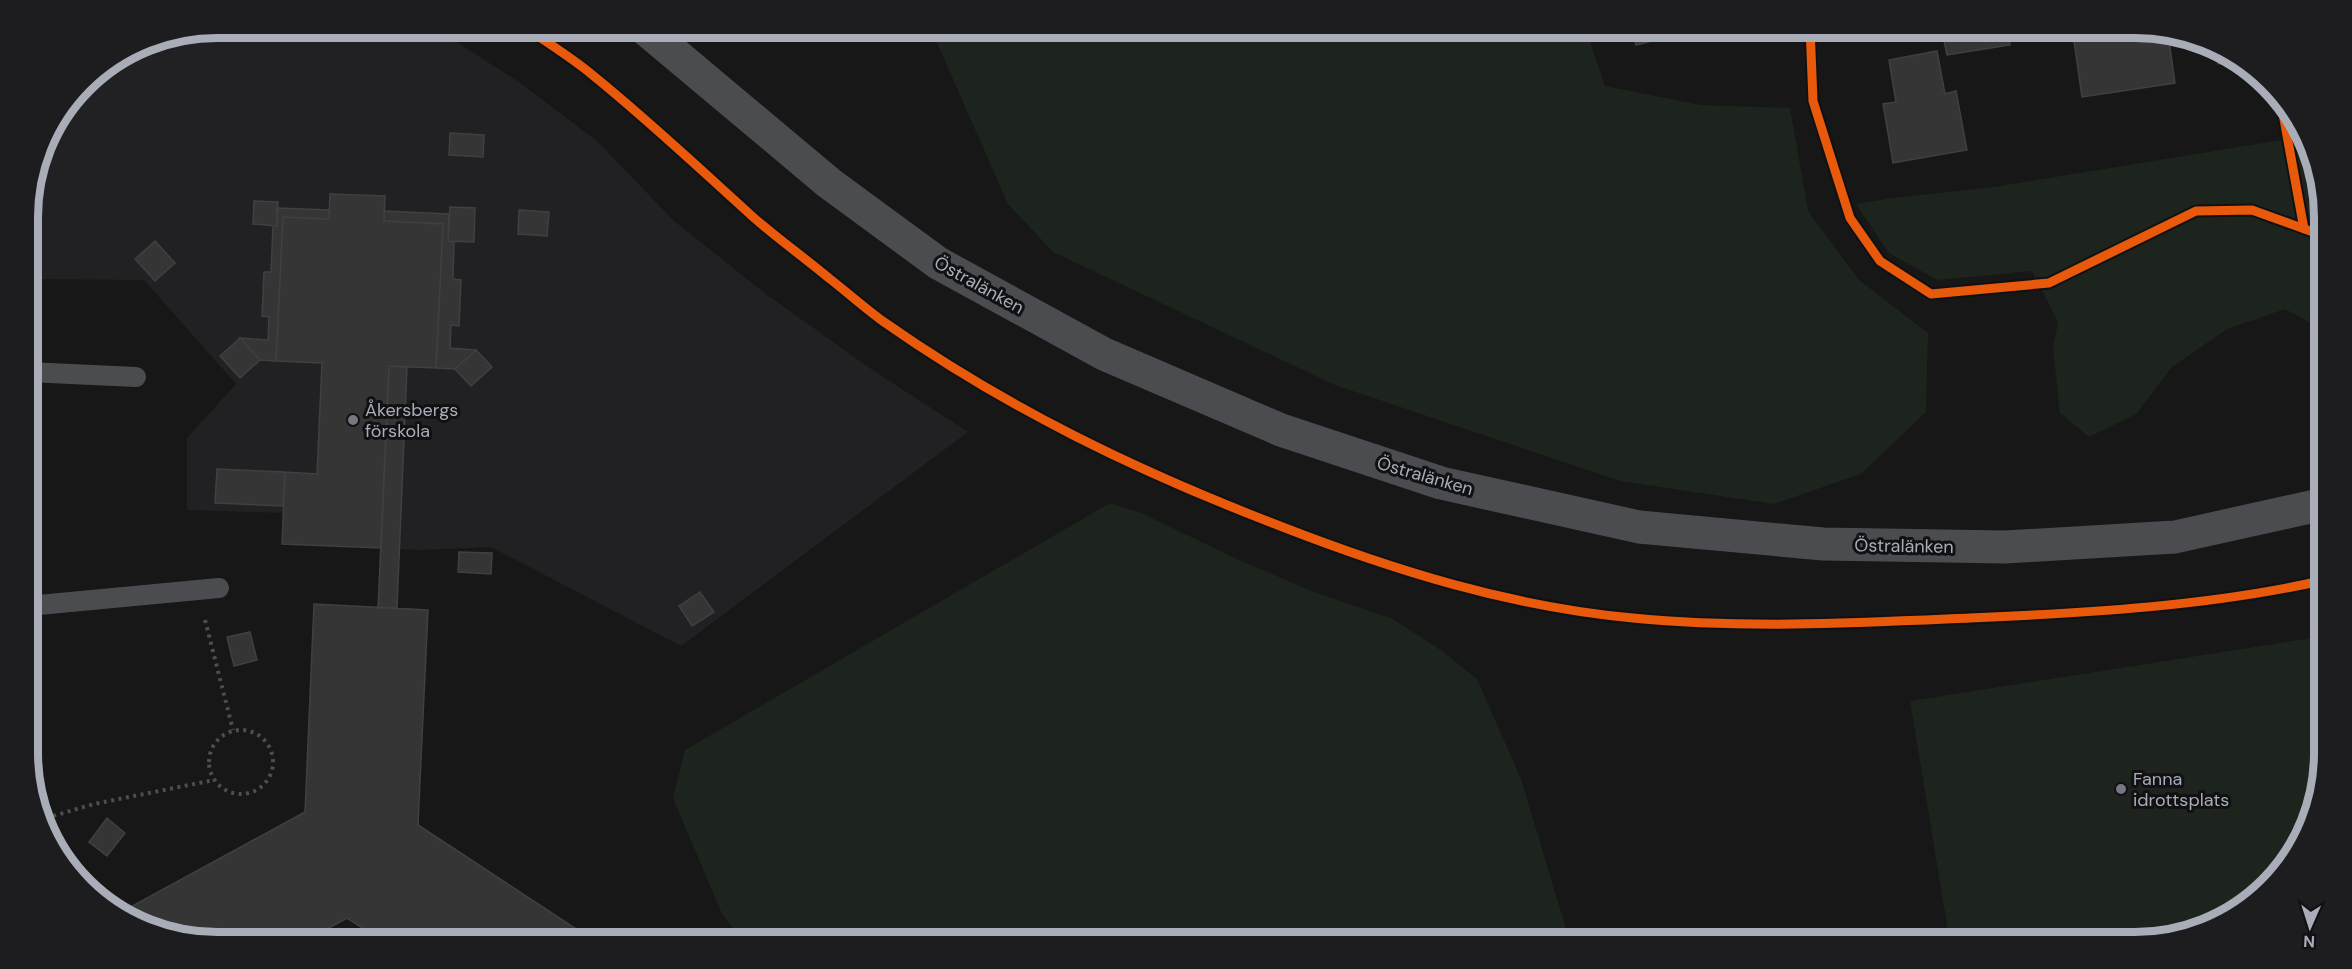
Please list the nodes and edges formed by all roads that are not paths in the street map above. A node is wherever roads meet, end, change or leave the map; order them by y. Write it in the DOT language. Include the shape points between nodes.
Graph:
graph roads {
  1 [pos="656,38"];
  2 [pos="38,372"];
  3 [pos="136,377"];
  4 [pos="2314,506"];
  5 [pos="219,588"];
  6 [pos="37,605"];
  1 -- 4 [label="street, Östralänken" via="829,183 938,263 1104,354 1281,430 1441,483 1639,527 1823,544 2005,547 2175,537"];
  2 -- 3 [label="lane"];
  5 -- 6 [label="lane"];
}
